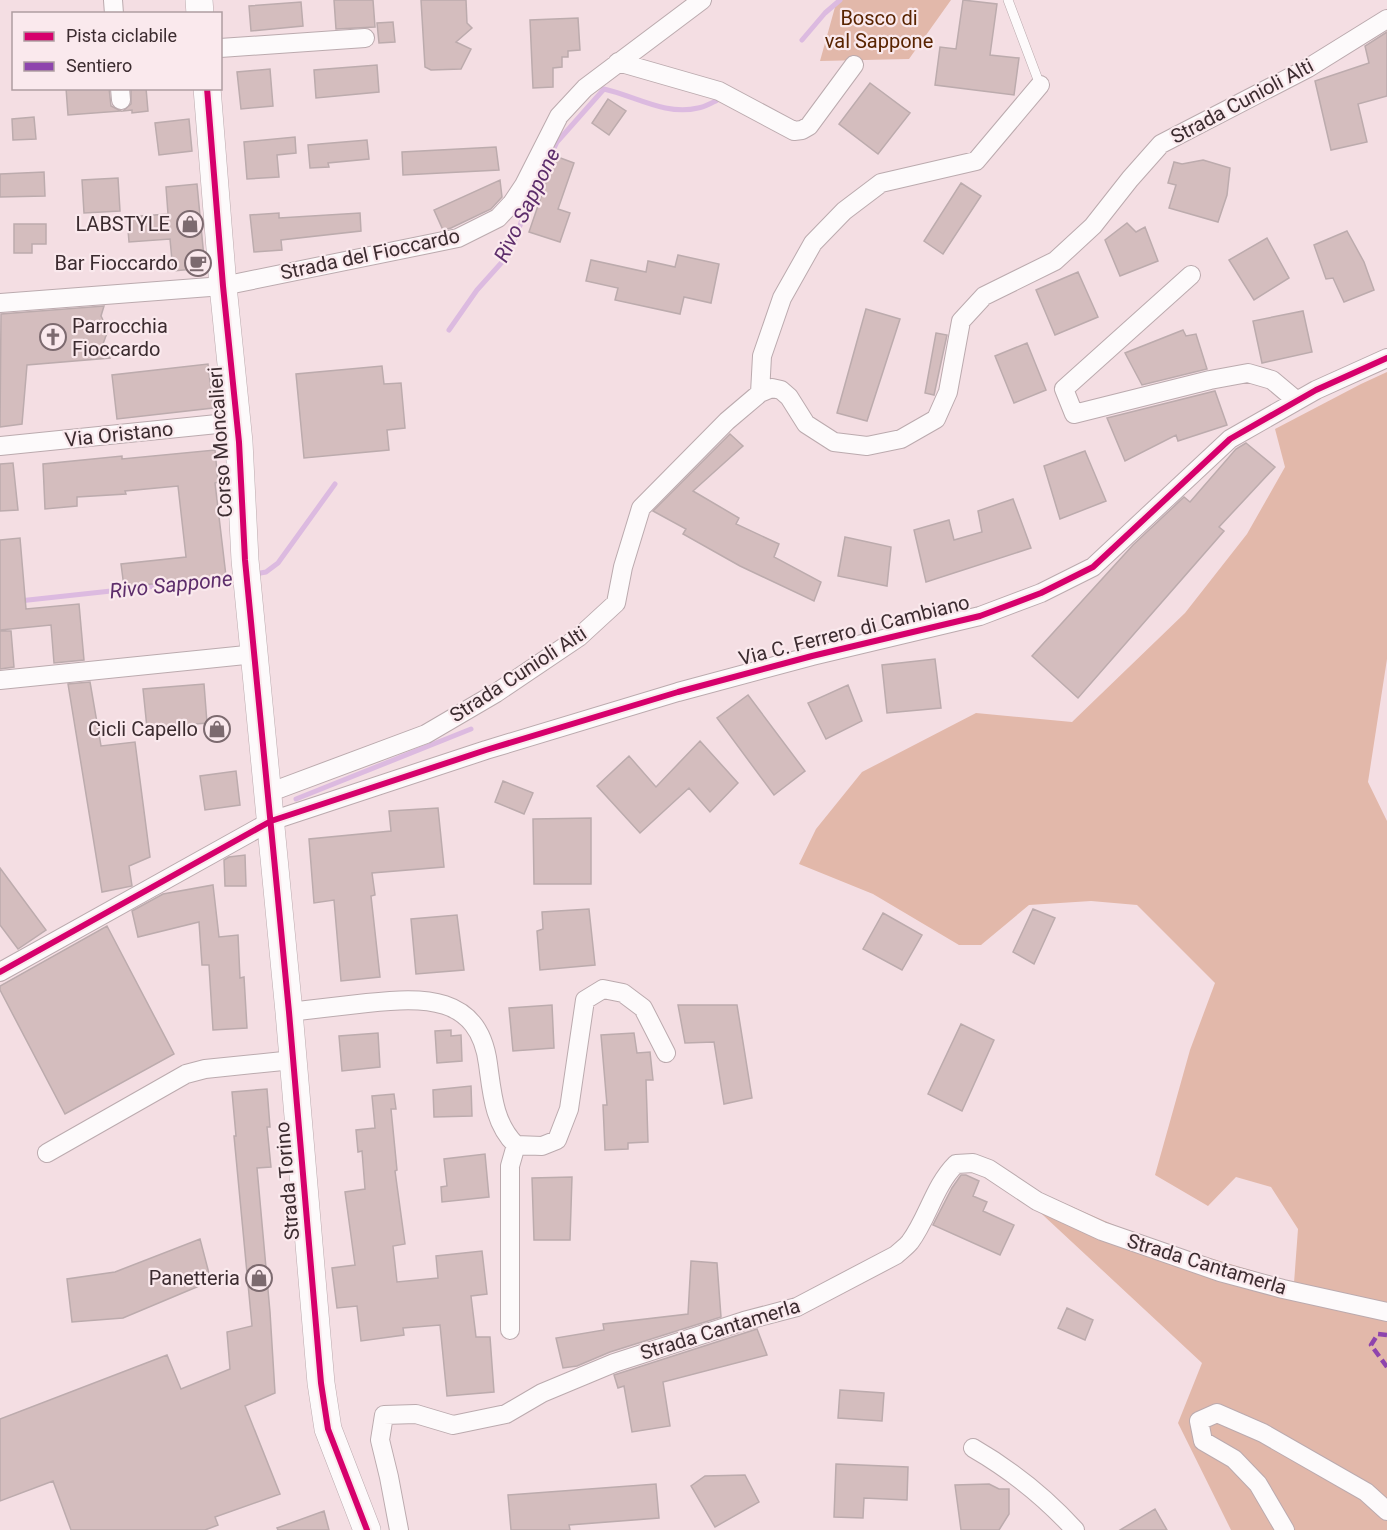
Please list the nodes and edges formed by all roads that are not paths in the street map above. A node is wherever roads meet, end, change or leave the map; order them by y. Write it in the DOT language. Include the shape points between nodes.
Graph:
graph roads {
  1 [pos="702,0"];
  2 [pos="1008,0"];
  3 [pos="1387,19"];
  4 [pos="365,38"];
  5 [pos="222,48"];
  6 [pos="618,62"];
  7 [pos="854,65"];
  8 [pos="1040,85"];
  9 [pos="207,90"];
  10 [pos="1191,275"];
  11 [pos="223,286"];
  12 [pos="0,303"];
  13 [pos="1387,358"];
  14 [pos="760,393"];
  15 [pos="1297,401"];
  16 [pos="237,422"];
  17 [pos="0,446"];
  18 [pos="256,654"];
  19 [pos="0,680"];
  20 [pos="268,793"];
  21 [pos="271,821"];
  22 [pos="0,972"];
  23 [pos="289,1012"];
  24 [pos="666,1053"];
  25 [pos="293,1060"];
  26 [pos="516,1145"];
  27 [pos="47,1153"];
  28 [pos="1387,1312"];
  29 [pos="510,1330"];
  30 [pos="973,1448"];
  31 [pos="1387,1511"];
  32 [pos="367,1530"];
  33 [pos="399,1530"];
  34 [pos="1075,1530"];
  35 [pos="1285,1530"];
  1 -- 6 [label="street, Strada del Fioccardo"];
  2 -- 8 [label="lane"];
  3 -- 14 [label="street, Strada Cunioli Alti" via="1308,68 1161,144 1094,226 1055,261 984,296 961,321 948,392 936,418 902,439 867,446 834,442 806,424 781,390 771,388"];
  4 -- 5 [label="street"];
  6 -- 7 [label="street" via="718,91 794,131 809,126"];
  6 -- 11 [label="street, Strada del Fioccardo" via="585,88 559,116 524,185 498,218 458,238"];
  8 -- 14 [label="street" via="976,161 880,183 844,211 813,243 782,298 762,356"];
  9 -- 11 [label="main road, Corso Moncalieri"];
  10 -- 15 [label="street" via="1064,389 1074,414 1248,372 1272,380"];
  11 -- 12 [label="street"];
  11 -- 16 [label="main road, Corso Moncalieri"];
  13 -- 15 [label="street, Via C. Ferrero di Cambiano"];
  14 -- 20 [label="street, Strada Cunioli Alti" via="641,508 616,603 579,637 426,734"];
  15 -- 21 [label="street, Via C. Ferrero di Cambiano" via="1230,439 1093,567 1041,593 980,616 678,692"];
  16 -- 17 [label="street, Via Oristano"];
  16 -- 18 [label="main road, Corso Moncalieri" via="245,560"];
  18 -- 19 [label="street"];
  18 -- 20 [label="main road, Corso Moncalieri"];
  20 -- 21 [label="main road, Strada Torino"];
  21 -- 22 [label="street"];
  21 -- 23 [label="main road, Strada Torino"];
  23 -- 25 [label="main road, Strada Torino"];
  23 -- 26 [label="street" via="400,999 433,1000 449,1006 468,1018 480,1035 493,1101 506,1136"];
  24 -- 26 [label="street" via="643,1008 623,993 603,989 585,1000 569,1109 557,1140 542,1146"];
  25 -- 27 [label="street" via="205,1068 186,1074"];
  25 -- 32 [label="main road, Strada Torino" via="324,1408 328,1429"];
  26 -- 29 [label="street" via="510,1166"];
  28 -- 33 [label="street, Strada Cantamerla" via="1220,1272 1102,1231 1037,1201 989,1169 973,1163 956,1164 938,1188 909,1243 896,1255 797,1307 614,1363 542,1393 506,1414 453,1425 416,1414 384,1414 380,1440"];
  30 -- 34 [label="street" via="1056,1509"];
  31 -- 35 [label="street" via="1365,1492 1263,1433 1217,1413 1199,1421 1203,1441 1234,1459 1258,1484"];
}
